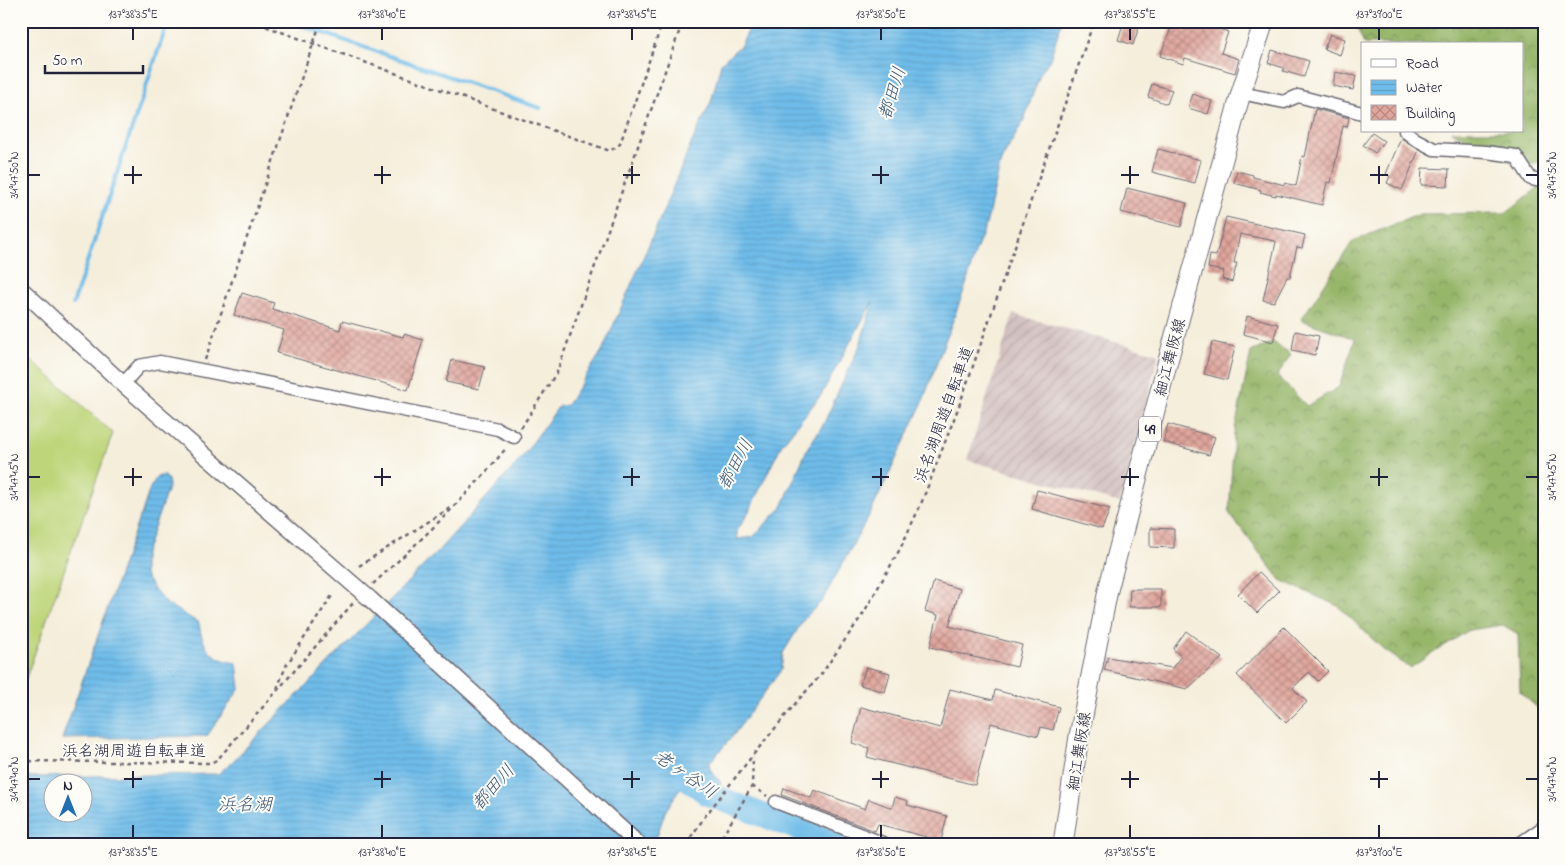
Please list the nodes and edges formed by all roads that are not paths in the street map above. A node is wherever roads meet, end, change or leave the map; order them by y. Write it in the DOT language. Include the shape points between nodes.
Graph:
graph roads {
  1 [pos="1264,21"];
  2 [pos="1241,93"];
  3 [pos="1361,113"];
  4 [pos="1406,132"];
  5 [pos="1545,182"];
  6 [pos="21,289"];
  7 [pos="123,384"];
  8 [pos="514,437"];
  9 [pos="776,802"];
  10 [pos="1545,828"];
  11 [pos="638,844"];
  12 [pos="885,844"];
  13 [pos="1063,844"];
  14 [pos="1522,844"];
  1 -- 2 [label="main road, 細江舞阪線 / 49"];
  2 -- 3 [label="street" via="1284,102 1298,96"];
  2 -- 13 [label="main road, 細江舞阪線 / 49" via="1108,590 1079,736"];
  4 -- 5 [label="street" via="1434,149 1516,156 1531,179"];
  6 -- 7 [label="street"];
  7 -- 8 [label="street" via="139,366 160,362 498,429"];
  7 -- 11 [label="street" via="366,595"];
  9 -- 12 [label="street"];
  10 -- 14 [label="street"];
}
